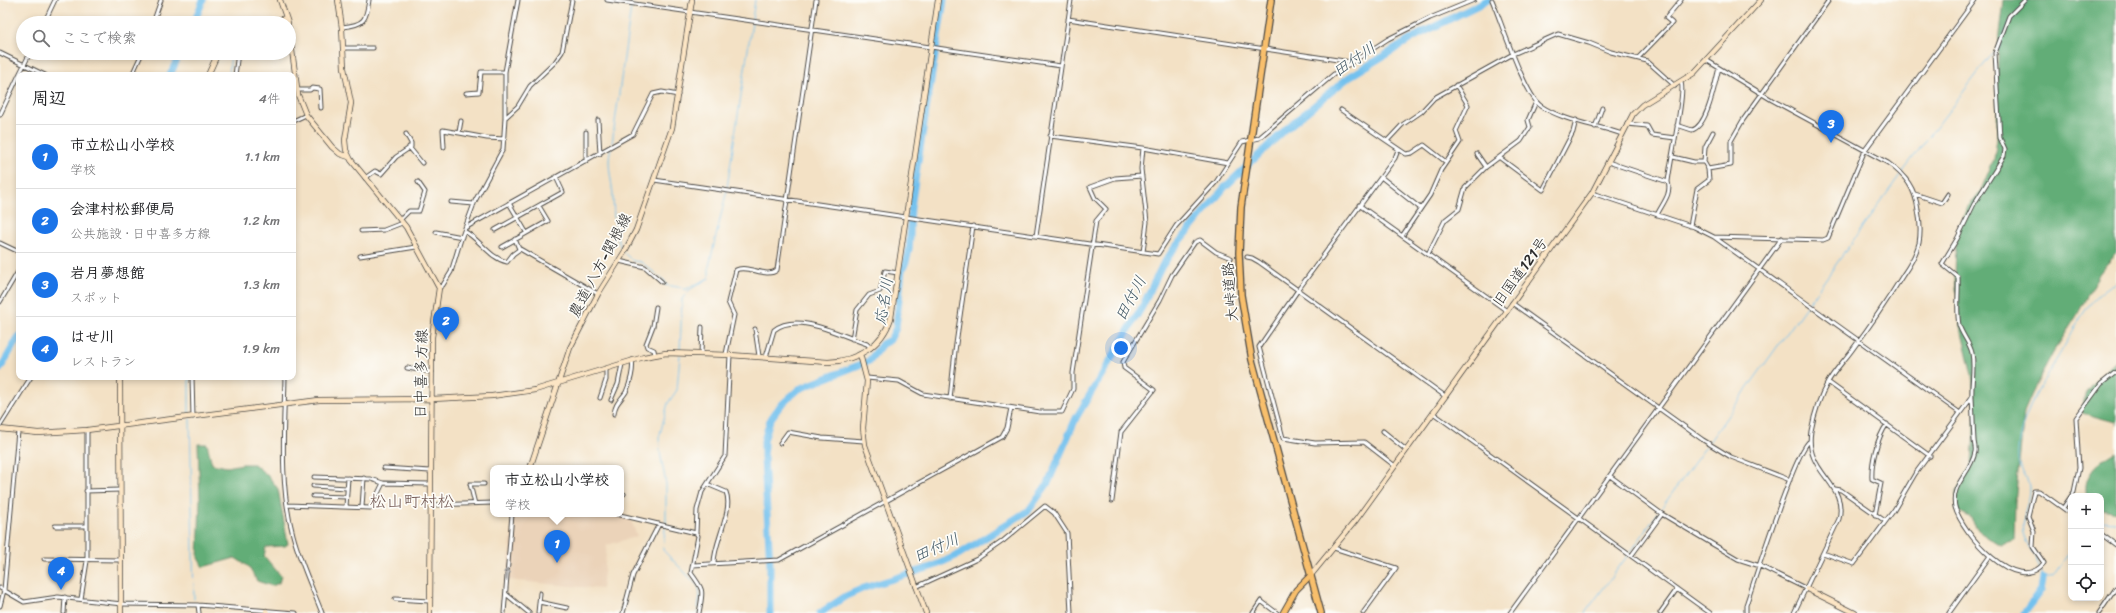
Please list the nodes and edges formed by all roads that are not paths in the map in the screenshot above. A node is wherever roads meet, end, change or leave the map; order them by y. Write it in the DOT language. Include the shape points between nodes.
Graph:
graph roads {
  1 [pos="55,0"];
  2 [pos="161,0"];
  3 [pos="280,0"];
  4 [pos="338,0"];
  5 [pos="369,0"];
  6 [pos="518,0"];
  7 [pos="572,0"];
  8 [pos="607,0"];
  9 [pos="692,0"];
  10 [pos="816,0"];
  11 [pos="938,0"];
  12 [pos="1071,0"];
  13 [pos="1271,0"];
  14 [pos="1474,0"];
  15 [pos="1492,0"];
  16 [pos="1681,0"];
  17 [pos="1761,0"];
  18 [pos="1829,0"];
  19 [pos="1975,0"];
  20 [pos="2025,0"];
  21 [pos="690,12"];
  22 [pos="47,16"];
  23 [pos="155,16"];
  24 [pos="285,16"];
  25 [pos="1068,19"];
  26 [pos="342,27"];
  27 [pos="812,30"];
  28 [pos="343,48"];
  29 [pos="373,48"];
  30 [pos="932,48"];
  31 [pos="1264,48"];
  32 [pos="0,53"];
  33 [pos="1513,54"];
  34 [pos="1638,58"];
  35 [pos="26,60"];
  36 [pos="139,60"];
  37 [pos="215,60"];
  38 [pos="237,60"];
  39 [pos="293,60"];
  40 [pos="1706,60"];
  41 [pos="1352,62"];
  42 [pos="24,65"];
  43 [pos="1061,66"];
  44 [pos="1719,68"];
  45 [pos="20,72"];
  46 [pos="39,72"];
  47 [pos="133,72"];
  48 [pos="209,72"];
  49 [pos="235,72"];
  50 [pos="295,72"];
  51 [pos="505,72"];
  52 [pos="16,81"];
  53 [pos="296,82"];
  54 [pos="1681,83"];
  55 [pos="1456,85"];
  56 [pos="1675,86"];
  57 [pos="297,90"];
  58 [pos="466,93"];
  59 [pos="1761,94"];
  60 [pos="678,95"];
  61 [pos="1536,102"];
  62 [pos="321,108"];
  63 [pos="1602,108"];
  64 [pos="1341,110"];
  65 [pos="0,115"];
  66 [pos="306,116"];
  67 [pos="505,118"];
  68 [pos="296,120"];
  69 [pos="598,120"];
  70 [pos="1576,120"];
  71 [pos="461,121"];
  72 [pos="1627,124"];
  73 [pos="1677,125"];
  74 [pos="1595,127"];
  75 [pos="459,132"];
  76 [pos="586,132"];
  77 [pos="1713,132"];
  78 [pos="406,134"];
  79 [pos="1622,134"];
  80 [pos="1050,136"];
  81 [pos="505,138"];
  82 [pos="1675,138"];
  83 [pos="1250,141"];
  84 [pos="1387,141"];
  85 [pos="444,146"];
  86 [pos="409,147"];
  87 [pos="1143,148"];
  88 [pos="1398,150"];
  89 [pos="1865,150"];
  90 [pos="600,154"];
  91 [pos="1478,154"];
  92 [pos="349,157"];
  93 [pos="1673,157"];
  94 [pos="1500,158"];
  95 [pos="586,161"];
  96 [pos="1446,162"];
  97 [pos="1608,162"];
  98 [pos="1704,162"];
  99 [pos="422,163"];
  100 [pos="1228,163"];
  101 [pos="1486,167"];
  102 [pos="1708,169"];
  103 [pos="1142,176"];
  104 [pos="1381,177"];
  105 [pos="365,178"];
  106 [pos="556,178"];
  107 [pos="654,180"];
  108 [pos="418,182"];
  109 [pos="1668,182"];
  110 [pos="1592,193"];
  111 [pos="1915,194"];
  112 [pos="1948,194"];
  113 [pos="786,199"];
  114 [pos="451,202"];
  115 [pos="509,203"];
  116 [pos="474,204"];
  117 [pos="539,206"];
  118 [pos="1359,206"];
  119 [pos="1420,208"];
  120 [pos="1657,215"];
  121 [pos="905,216"];
  122 [pos="518,218"];
  123 [pos="401,221"];
  124 [pos="973,226"];
  125 [pos="1690,226"];
  126 [pos="464,230"];
  127 [pos="495,230"];
  128 [pos="361,231"];
  129 [pos="436,232"];
  130 [pos="526,232"];
  131 [pos="1036,236"];
  132 [pos="1402,236"];
  133 [pos="462,237"];
  134 [pos="1714,237"];
  135 [pos="1782,238"];
  136 [pos="515,239"];
  137 [pos="0,243"];
  138 [pos="1093,245"];
  139 [pos="416,247"];
  140 [pos="502,247"];
  141 [pos="519,249"];
  142 [pos="16,251"];
  143 [pos="1143,252"];
  144 [pos="1428,254"];
  145 [pos="360,256"];
  146 [pos="1247,257"];
  147 [pos="1231,258"];
  148 [pos="619,261"];
  149 [pos="1760,270"];
  150 [pos="898,273"];
  151 [pos="16,275"];
  152 [pos="662,282"];
  153 [pos="439,288"];
  154 [pos="1298,290"];
  155 [pos="598,294"];
  156 [pos="0,302"];
  157 [pos="1512,303"];
  158 [pos="656,307"];
  159 [pos="1507,311"];
  160 [pos="702,327"];
  161 [pos="755,329"];
  162 [pos="852,339"];
  163 [pos="1858,341"];
  164 [pos="871,348"];
  165 [pos="701,354"];
  166 [pos="728,354"];
  167 [pos="655,355"];
  168 [pos="759,356"];
  169 [pos="766,357"];
  170 [pos="860,357"];
  171 [pos="632,360"];
  172 [pos="622,364"];
  173 [pos="406,368"];
  174 [pos="606,369"];
  175 [pos="432,372"];
  176 [pos="2116,372"];
  177 [pos="867,378"];
  178 [pos="29,380"];
  179 [pos="120,380"];
  180 [pos="192,380"];
  181 [pos="285,380"];
  182 [pos="1828,382"];
  183 [pos="557,385"];
  184 [pos="1445,396"];
  185 [pos="1972,397"];
  186 [pos="600,398"];
  187 [pos="432,399"];
  188 [pos="950,399"];
  189 [pos="611,400"];
  190 [pos="284,406"];
  191 [pos="1011,408"];
  192 [pos="1658,408"];
  193 [pos="1433,413"];
  194 [pos="1960,413"];
  195 [pos="614,414"];
  196 [pos="193,417"];
  197 [pos="1887,424"];
  198 [pos="120,427"];
  199 [pos="0,428"];
  200 [pos="87,430"];
  201 [pos="18,431"];
  202 [pos="1383,431"];
  203 [pos="864,441"];
  204 [pos="1810,441"];
  205 [pos="780,443"];
  206 [pos="1406,450"];
  207 [pos="1930,456"];
  208 [pos="531,465"];
  209 [pos="1395,466"];
  210 [pos="384,468"];
  211 [pos="430,471"];
  212 [pos="1610,476"];
  213 [pos="314,477"];
  214 [pos="348,478"];
  215 [pos="364,478"];
  216 [pos="1790,480"];
  217 [pos="383,483"];
  218 [pos="430,484"];
  219 [pos="484,484"];
  220 [pos="707,484"];
  221 [pos="313,486"];
  222 [pos="347,488"];
  223 [pos="1835,489"];
  224 [pos="120,490"];
  225 [pos="86,491"];
  226 [pos="313,496"];
  227 [pos="347,497"];
  228 [pos="1112,500"];
  229 [pos="885,502"];
  230 [pos="490,503"];
  231 [pos="475,504"];
  232 [pos="287,505"];
  233 [pos="431,505"];
  234 [pos="346,507"];
  235 [pos="362,507"];
  236 [pos="2063,508"];
  237 [pos="1660,512"];
  238 [pos="2068,512"];
  239 [pos="1875,515"];
  240 [pos="624,516"];
  241 [pos="512,517"];
  242 [pos="1579,518"];
  243 [pos="1885,521"];
  244 [pos="659,524"];
  245 [pos="55,526"];
  246 [pos="87,526"];
  247 [pos="696,533"];
  248 [pos="2104,536"];
  249 [pos="2116,545"];
  250 [pos="1334,548"];
  251 [pos="1823,553"];
  252 [pos="1631,556"];
  253 [pos="1990,556"];
  254 [pos="44,559"];
  255 [pos="121,560"];
  256 [pos="87,561"];
  257 [pos="714,564"];
  258 [pos="693,566"];
  259 [pos="1760,566"];
  260 [pos="1311,575"];
  261 [pos="916,587"];
  262 [pos="0,588"];
  263 [pos="2116,588"];
  264 [pos="1677,589"];
  265 [pos="1807,589"];
  266 [pos="4,590"];
  267 [pos="540,593"];
  268 [pos="506,594"];
  269 [pos="65,598"];
  270 [pos="81,599"];
  271 [pos="395,599"];
  272 [pos="429,601"];
  273 [pos="539,602"];
  274 [pos="122,604"];
  275 [pos="0,605"];
  276 [pos="198,605"];
  277 [pos="567,608"];
  278 [pos="525,611"];
  279 [pos="267,612"];
  280 [pos="64,613"];
  281 [pos="121,613"];
  282 [pos="199,613"];
  283 [pos="295,613"];
  284 [pos="322,613"];
  285 [pos="430,613"];
  286 [pos="504,613"];
  287 [pos="529,613"];
  288 [pos="538,613"];
  289 [pos="623,613"];
  290 [pos="699,613"];
  291 [pos="926,613"];
  292 [pos="1071,613"];
  293 [pos="1253,613"];
  294 [pos="1277,613"];
  295 [pos="1283,613"];
  296 [pos="1321,613"];
  297 [pos="1364,613"];
  298 [pos="1510,613"];
  299 [pos="1660,613"];
  300 [pos="1710,613"];
  301 [pos="1746,613"];
  302 [pos="1794,613"];
  303 [pos="1854,613"];
  304 [pos="1949,613"];
  305 [pos="2099,613"];
  1 -- 22 [label="street"];
  2 -- 23 [label="street"];
  3 -- 24 [label="street"];
  4 -- 26 [label="street"];
  5 -- 26 [label="street" via="364,21"];
  6 -- 51 [label="street"];
  7 -- 67 [label="street" via="562,52"];
  8 -- 21 [label="street"];
  9 -- 21 [label="street, 農道 八方-関根線"];
  10 -- 27 [label="street"];
  11 -- 30 [label="street"];
  12 -- 25 [label="street"];
  13 -- 31 [label="highway, 大峠道路"];
  14 -- 41 [label="street" via="1388,39"];
  15 -- 33 [label="street"];
  16 -- 34 [label="street" via="1666,18 1672,23"];
  17 -- 40 [label="street, 旧国道121号"];
  18 -- 59 [label="street"];
  19 -- 89 [label="street"];
  20 -- 185 [label="street" via="2010,16 1995,53 2000,138 2006,150 1942,264 1958,276 1959,325 1970,346 1974,362"];
  21 -- 27 [label="street"];
  21 -- 60 [label="street, 農道 八方-関根線"];
  25 -- 31 [label="street"];
  25 -- 43 [label="street"];
  26 -- 28 [label="street"];
  27 -- 30 [label="street"];
  27 -- 113 [label="street"];
  28 -- 29 [label="street"];
  28 -- 92 [label="street" via="351,103 345,140"];
  30 -- 43 [label="street"];
  30 -- 121 [label="street"];
  31 -- 41 [label="street"];
  31 -- 83 [label="highway, 大峠道路"];
  32 -- 42 [label="street"];
  33 -- 34 [label="street" via="1560,34 1611,52"];
  33 -- 55 [label="street"];
  33 -- 61 [label="street"];
  34 -- 56 [label="street" via="1653,65"];
  35 -- 42 [label="street"];
  36 -- 47 [label="street"];
  37 -- 48 [label="street"];
  38 -- 49 [label="street"];
  39 -- 50 [label="street"];
  40 -- 44 [label="street"];
  40 -- 54 [label="street, 旧国道121号"];
  41 -- 83 [label="street" via="1334,74 1259,138"];
  42 -- 45 [label="street"];
  42 -- 46 [label="street"];
  43 -- 80 [label="street"];
  44 -- 59 [label="street"];
  44 -- 73 [label="street" via="1708,109 1698,127 1692,130"];
  51 -- 58 [label="street" via="481,72 479,92"];
  51 -- 67 [label="street"];
  52 -- 65 [label="street"];
  53 -- 57 [label="street"];
  54 -- 56 [label="street, 旧国道121号"];
  54 -- 73 [label="street" via="1683,86"];
  55 -- 84 [label="street" via="1432,100"];
  55 -- 96 [label="street" via="1468,106 1456,131 1460,142"];
  56 -- 72 [label="street, 旧国道121号" via="1639,108"];
  57 -- 62 [label="street" via="320,89"];
  57 -- 66 [label="street"];
  59 -- 89 [label="street"];
  59 -- 102 [label="street" via="1731,141 1731,165"];
  60 -- 90 [label="street" via="662,92 653,94 633,134"];
  60 -- 107 [label="street, 農道 八方-関根線" via="672,128"];
  61 -- 70 [label="street" via="1542,107"];
  61 -- 94 [label="street" via="1529,118 1530,127 1525,135 1516,146"];
  63 -- 74 [label="street"];
  64 -- 84 [label="street"];
  66 -- 68 [label="street"];
  66 -- 92 [label="street" via="332,147"];
  67 -- 81 [label="street"];
  69 -- 90 [label="street"];
  70 -- 74 [label="street"];
  70 -- 94 [label="street" via="1573,132 1543,190"];
  71 -- 75 [label="street"];
  72 -- 79 [label="street, 旧国道121号"];
  72 -- 82 [label="street" via="1646,126 1652,135"];
  73 -- 82 [label="street"];
  74 -- 79 [label="street"];
  75 -- 81 [label="street" via="487,138"];
  75 -- 85 [label="street" via="443,130"];
  76 -- 95 [label="street"];
  77 -- 98 [label="street" via="1706,145"];
  78 -- 86 [label="street" via="411,143"];
  79 -- 97 [label="street, 旧国道121号"];
  80 -- 87 [label="street"];
  80 -- 131 [label="street"];
  81 -- 116 [label="street" via="500,157"];
  82 -- 93 [label="street"];
  83 -- 100 [label="street" via="1239,145"];
  83 -- 260 [label="highway, 大峠道路" via="1243,188 1239,270 1248,339"];
  84 -- 88 [label="street"];
  86 -- 99 [label="street"];
  86 -- 105 [label="street" via="390,162 381,174 375,172"];
  87 -- 100 [label="street"];
  87 -- 103 [label="street"];
  88 -- 96 [label="street" via="1410,154 1424,145"];
  88 -- 104 [label="street"];
  89 -- 111 [label="street" via="1903,174"];
  89 -- 135 [label="street" via="1828,238"];
  90 -- 95 [label="street"];
  91 -- 101 [label="street"];
  92 -- 105 [label="street"];
  93 -- 98 [label="street"];
  93 -- 109 [label="street"];
  94 -- 101 [label="street"];
  95 -- 106 [label="street"];
  96 -- 119 [label="street" via="1430,195"];
  97 -- 109 [label="street"];
  97 -- 110 [label="street, 旧国道121号"];
  98 -- 102 [label="street"];
  100 -- 143 [label="street" via="1216,182 1176,226 1160,252 1156,255"];
  101 -- 144 [label="street" via="1465,188 1460,207 1445,220"];
  102 -- 125 [label="street" via="1709,180 1696,189"];
  103 -- 138 [label="street" via="1115,178 1090,188 1095,198 1106,209 1097,218"];
  103 -- 143 [label="street" via="1147,222"];
  104 -- 118 [label="street"];
  104 -- 119 [label="street"];
  105 -- 123 [label="street"];
  106 -- 115 [label="street"];
  106 -- 117 [label="street" via="563,192"];
  107 -- 113 [label="street"];
  107 -- 148 [label="street, 農道 八方-関根線" via="636,230"];
  108 -- 123 [label="street" via="425,192 419,210 409,211"];
  109 -- 120 [label="street" via="1670,188"];
  110 -- 120 [label="street"];
  110 -- 157 [label="street, 旧国道121号"];
  111 -- 112 [label="street" via="1942,203"];
  111 -- 163 [label="street" via="1920,229 1917,251 1897,286"];
  113 -- 121 [label="street"];
  113 -- 166 [label="street" via="777,270 767,272 742,267 735,272 728,302 734,315"];
  114 -- 116 [label="street"];
  115 -- 122 [label="street"];
  115 -- 126 [label="street"];
  116 -- 126 [label="street"];
  117 -- 122 [label="street"];
  117 -- 130 [label="street" via="548,221"];
  118 -- 132 [label="street"];
  118 -- 154 [label="street"];
  119 -- 132 [label="street"];
  120 -- 125 [label="street"];
  121 -- 124 [label="street"];
  121 -- 150 [label="street"];
  122 -- 127 [label="street"];
  122 -- 130 [label="street"];
  123 -- 128 [label="street" via="384,230"];
  123 -- 139 [label="street"];
  124 -- 131 [label="street"];
  124 -- 188 [label="street"];
  125 -- 134 [label="street"];
  126 -- 133 [label="street"];
  126 -- 141 [label="street" via="501,260 507,262"];
  129 -- 133 [label="street"];
  130 -- 136 [label="street"];
  131 -- 138 [label="street"];
  132 -- 144 [label="street"];
  133 -- 153 [label="street" via="451,272"];
  134 -- 135 [label="street"];
  134 -- 149 [label="street"];
  135 -- 149 [label="street"];
  136 -- 140 [label="street"];
  136 -- 141 [label="street"];
  137 -- 142 [label="street"];
  138 -- 143 [label="street"];
  138 -- 191 [label="street" via="1073,373 1074,385 1068,403 1059,414"];
  139 -- 145 [label="street"];
  139 -- 153 [label="street"];
  141 -- 155 [label="street"];
  144 -- 159 [label="street"];
  146 -- 154 [label="street" via="1259,262"];
  147 -- 228 [label="street" via="1216,252 1200,240 1194,243 1172,275 1123,362 1124,368 1154,390 1121,432"];
  148 -- 152 [label="street" via="645,268"];
  148 -- 155 [label="street, 農道 八方-関根線"];
  149 -- 163 [label="street"];
  149 -- 192 [label="street"];
  150 -- 162 [label="street" via="885,271 880,291 869,295 857,310"];
  150 -- 164 [label="street" via="889,323 882,338"];
  151 -- 156 [label="street"];
  153 -- 175 [label="street, 日中喜多方線" via="433,330"];
  154 -- 184 [label="street"];
  154 -- 209 [label="street" via="1259,347 1283,438 1315,443 1364,442"];
  155 -- 183 [label="street, 農道 八方-関根線" via="570,348"];
  157 -- 159 [label="street, 旧国道121号"];
  157 -- 192 [label="street"];
  158 -- 167 [label="street" via="654,326 646,344 646,347 654,350"];
  159 -- 184 [label="street, 旧国道121号"];
  160 -- 165 [label="street"];
  161 -- 168 [label="street"];
  162 -- 164 [label="street"];
  162 -- 169 [label="street" via="826,329 790,324 774,330"];
  163 -- 182 [label="street"];
  163 -- 194 [label="street"];
  164 -- 170 [label="street"];
  165 -- 166 [label="street"];
  165 -- 167 [label="street"];
  166 -- 168 [label="street"];
  166 -- 220 [label="street" via="725,456"];
  167 -- 171 [label="street"];
  168 -- 169 [label="street"];
  169 -- 170 [label="street" via="835,362"];
  170 -- 177 [label="street"];
  171 -- 172 [label="street"];
  171 -- 195 [label="street" via="632,374 628,387 615,407"];
  172 -- 174 [label="street"];
  172 -- 189 [label="street" via="618,384"];
  173 -- 175 [label="street"];
  174 -- 183 [label="street"];
  174 -- 186 [label="street" via="606,380"];
  175 -- 187 [label="street, 日中喜多方線"];
  176 -- 236 [label="street" via="2101,384 2076,418 2079,468 2074,492"];
  177 -- 188 [label="street" via="899,381 923,394"];
  177 -- 203 [label="street"];
  178 -- 199 [label="street"];
  179 -- 198 [label="street"];
  180 -- 196 [label="street"];
  181 -- 190 [label="street"];
  182 -- 197 [label="street"];
  182 -- 204 [label="street" via="1814,421"];
  183 -- 187 [label="street" via="492,396"];
  183 -- 208 [label="street, 農道 八方-関根線"];
  184 -- 193 [label="street, 旧国道121号"];
  185 -- 194 [label="street"];
  185 -- 253 [label="street" via="1975,453 1969,470 1953,493 1955,507 1968,533"];
  187 -- 190 [label="street" via="319,400"];
  187 -- 211 [label="street, 日中喜多方線"];
  188 -- 191 [label="street"];
  190 -- 196 [label="street"];
  190 -- 232 [label="street" via="284,478"];
  191 -- 229 [label="street" via="1007,428 1002,437"];
  192 -- 212 [label="street"];
  192 -- 216 [label="street" via="1731,457"];
  193 -- 206 [label="street, 旧国道121号"];
  193 -- 242 [label="street"];
  194 -- 207 [label="street"];
  196 -- 198 [label="street"];
  197 -- 207 [label="street"];
  197 -- 239 [label="street" via="1882,433 1873,470 1872,479 1881,483"];
  198 -- 200 [label="street"];
  198 -- 224 [label="street"];
  199 -- 201 [label="street"];
  200 -- 201 [label="street" via="38,433"];
  200 -- 225 [label="street"];
  201 -- 266 [label="street"];
  202 -- 206 [label="street"];
  203 -- 205 [label="street" via="788,432"];
  203 -- 229 [label="street"];
  204 -- 216 [label="street" via="1803,449"];
  204 -- 223 [label="street" via="1818,468"];
  206 -- 209 [label="street, 旧国道121号"];
  207 -- 243 [label="street" via="1915,474"];
  209 -- 250 [label="street, 旧国道121号"];
  210 -- 211 [label="street"];
  211 -- 218 [label="street, 日中喜多方線"];
  212 -- 237 [label="street"];
  212 -- 242 [label="street"];
  213 -- 214 [label="street"];
  214 -- 215 [label="street"];
  214 -- 222 [label="street"];
  215 -- 217 [label="street" via="376,479"];
  215 -- 235 [label="street"];
  216 -- 259 [label="street"];
  217 -- 218 [label="street"];
  217 -- 235 [label="street" via="371,508"];
  218 -- 233 [label="street, 日中喜多方線"];
  219 -- 231 [label="street" via="470,484"];
  220 -- 247 [label="street" via="697,510"];
  220 -- 257 [label="street" via="726,492 728,497 723,527 715,548"];
  221 -- 222 [label="street"];
  222 -- 227 [label="street"];
  223 -- 239 [label="street" via="1841,490"];
  223 -- 251 [label="street" via="1841,502 1841,509"];
  224 -- 225 [label="street"];
  224 -- 255 [label="street"];
  225 -- 246 [label="street"];
  226 -- 227 [label="street"];
  227 -- 234 [label="street"];
  229 -- 257 [label="street" via="779,560"];
  229 -- 261 [label="street"];
  230 -- 231 [label="street"];
  231 -- 233 [label="street"];
  232 -- 234 [label="street"];
  232 -- 284 [label="street" via="294,540"];
  233 -- 272 [label="street, 日中喜多方線"];
  234 -- 235 [label="street"];
  236 -- 238 [label="street"];
  236 -- 253 [label="street" via="2039,491 2033,493 2028,516 2034,531 2033,547 2043,560 2041,566 2026,572 2017,572"];
  237 -- 252 [label="street"];
  237 -- 259 [label="street" via="1738,559"];
  239 -- 243 [label="street"];
  240 -- 244 [label="street"];
  268 -- 241 [label="street, one-way"];
  242 -- 252 [label="street"];
  242 -- 298 [label="street"];
  243 -- 251 [label="street" via="1854,564"];
  244 -- 247 [label="street"];
  244 -- 289 [label="street" via="633,575"];
  245 -- 246 [label="street"];
  246 -- 256 [label="street"];
  247 -- 258 [label="street" via="698,536"];
  248 -- 249 [label="street"];
  250 -- 260 [label="street, 旧国道121号"];
  250 -- 297 [label="street" via="1396,568"];
  251 -- 265 [label="street"];
  252 -- 264 [label="street"];
  253 -- 304 [label="street"];
  254 -- 256 [label="street"];
  255 -- 256 [label="street"];
  255 -- 274 [label="street"];
  256 -- 270 [label="street"];
  257 -- 258 [label="street"];
  258 -- 290 [label="street" via="691,573 700,583 702,591"];
  259 -- 265 [label="street"];
  259 -- 301 [label="street" via="1746,605"];
  260 -- 295 [label="main road" via="1296,590"];
  260 -- 296 [label="highway, 大峠道路"];
  261 -- 291 [label="street"];
  261 -- 292 [label="street" via="977,559 1045,506 1054,513 1067,534"];
  262 -- 266 [label="street"];
  263 -- 305 [label="street"];
  264 -- 299 [label="street"];
  264 -- 300 [label="street"];
  265 -- 302 [label="street"];
  265 -- 303 [label="street"];
  266 -- 269 [label="street" via="24,602"];
  266 -- 275 [label="street"];
  267 -- 273 [label="street"];
  268 -- 278 [label="street"];
  268 -- 286 [label="street"];
  269 -- 270 [label="street"];
  269 -- 280 [label="street"];
  270 -- 274 [label="street"];
  271 -- 272 [label="street"];
  272 -- 285 [label="street, 日中喜多方線"];
  273 -- 277 [label="street"];
  273 -- 288 [label="street"];
  274 -- 276 [label="street"];
  274 -- 281 [label="street"];
  276 -- 279 [label="street"];
  276 -- 282 [label="street"];
  278 -- 287 [label="street"];
  279 -- 283 [label="street"];
  293 -- 294 [label="street" via="1261,601"];
}
